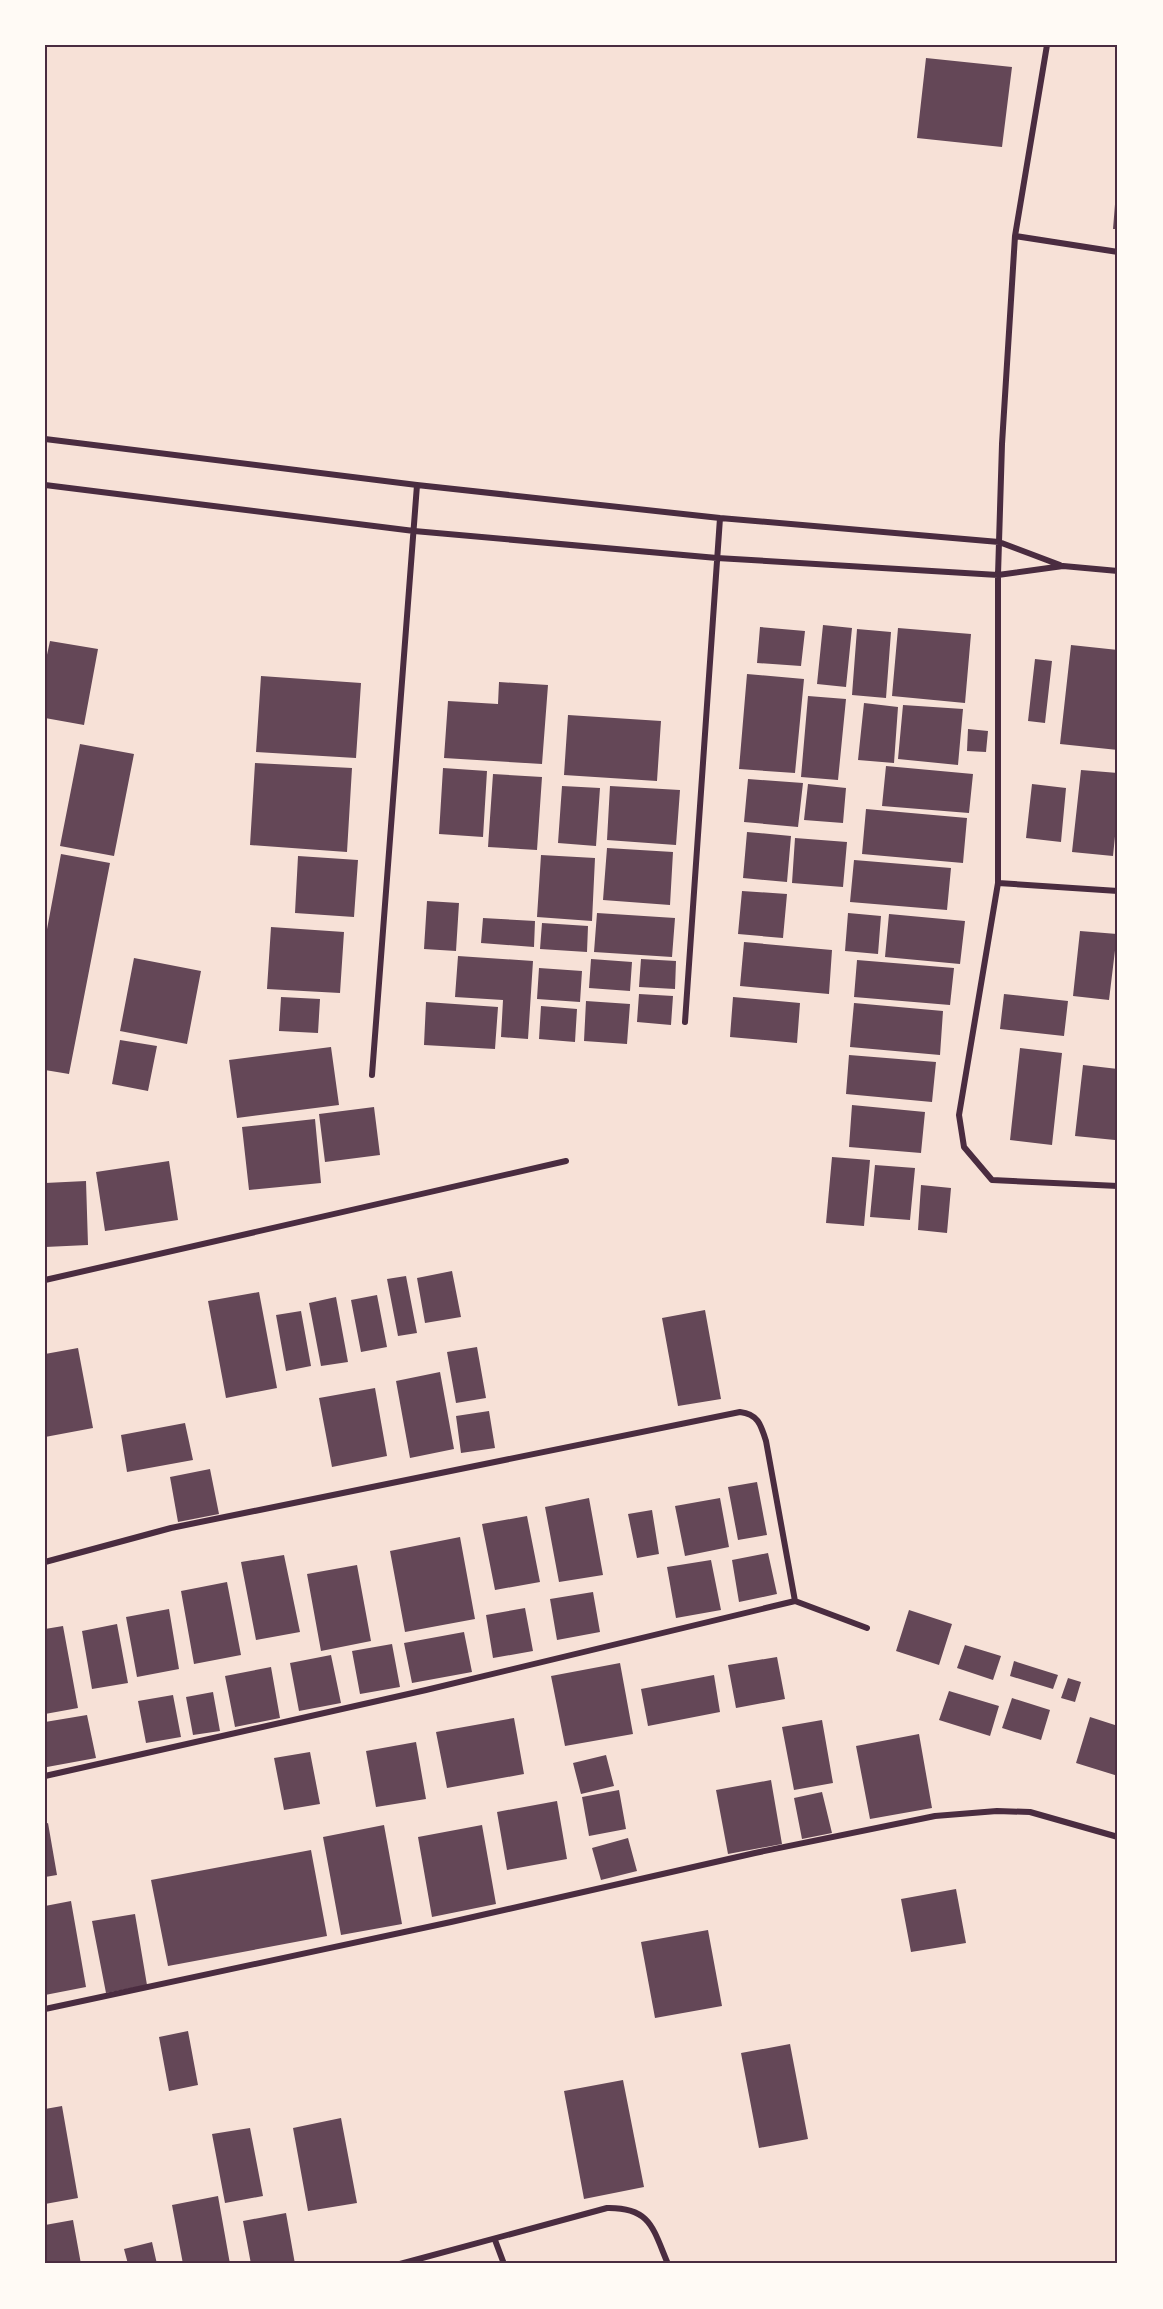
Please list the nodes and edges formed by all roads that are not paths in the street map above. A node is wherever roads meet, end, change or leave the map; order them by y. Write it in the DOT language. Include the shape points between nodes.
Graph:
graph roads {
  1 [pos="1047,45"];
  2 [pos="1015,236"];
  3 [pos="1118,252"];
  4 [pos="45,439"];
  5 [pos="45,484"];
  6 [pos="417,485"];
  7 [pos="720,518"];
  8 [pos="414,531"];
  9 [pos="999,542"];
  10 [pos="717,558"];
  11 [pos="1063,566"];
  12 [pos="1118,571"];
  13 [pos="998,575"];
  14 [pos="998,883"];
  15 [pos="1118,891"];
  16 [pos="685,1022"];
  17 [pos="372,1075"];
  18 [pos="566,1161"];
  19 [pos="1118,1186"];
  20 [pos="45,1280"];
  21 [pos="45,1562"];
  22 [pos="795,1602"];
  23 [pos="867,1628"];
  24 [pos="45,1776"];
  25 [pos="1118,1837"];
  26 [pos="45,2009"];
  27 [pos="495,2240"];
  28 [pos="400,2264"];
  29 [pos="504,2264"];
  30 [pos="668,2264"];
  1 -- 2 [label="street"];
  2 -- 3 [label="street"];
  2 -- 9 [label="street"];
  4 -- 6 [label="street"];
  5 -- 8 [label="street"];
  6 -- 7 [label="street"];
  6 -- 8 [label="street"];
  7 -- 9 [label="street"];
  7 -- 10 [label="street"];
  8 -- 10 [label="street"];
  8 -- 17 [label="street"];
  9 -- 11 [label="street"];
  9 -- 13 [label="street"];
  10 -- 13 [label="street"];
  10 -- 16 [label="street"];
  11 -- 12 [label="street"];
  11 -- 13 [label="street"];
  13 -- 14 [label="street"];
  14 -- 15 [label="street"];
  14 -- 19 [label="street" via="958,1115 964,1147 992,1180"];
  18 -- 20 [label="street"];
  21 -- 22 [label="street" via="171,1528 740,1412 757,1419 766,1441"];
  22 -- 23 [label="street"];
  22 -- 24 [label="street"];
  25 -- 26 [label="street" via="1030,1812 935,1816"];
  27 -- 28 [label="street"];
  27 -- 29 [label="street"];
  27 -- 30 [label="street" via="607,2208 626,2208 642,2215"];
}
